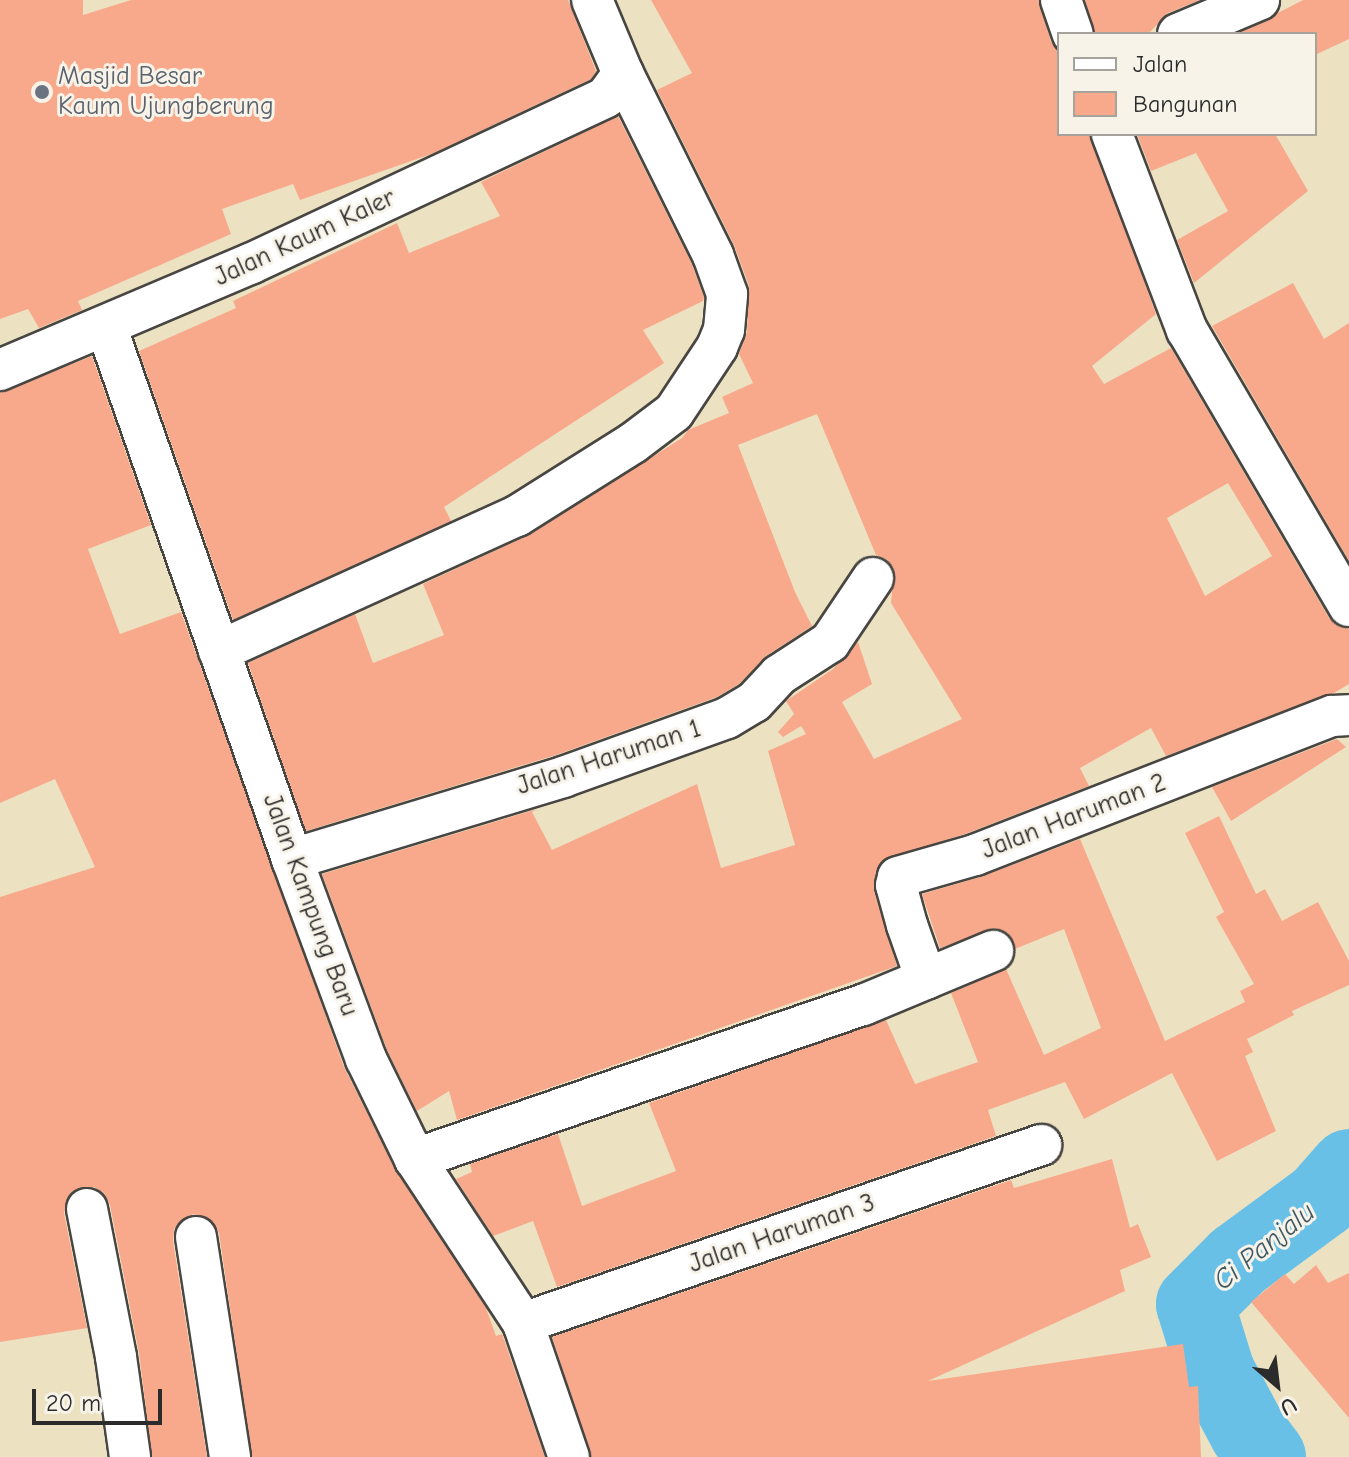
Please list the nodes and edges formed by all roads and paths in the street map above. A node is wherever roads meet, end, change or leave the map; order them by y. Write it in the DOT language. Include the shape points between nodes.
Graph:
graph roads {
  1 [pos="592,0"];
  2 [pos="1061,0"];
  3 [pos="1259,0"];
  4 [pos="1072,32"];
  5 [pos="1183,32"];
  6 [pos="614,86"];
  7 [pos="1113,136"];
  8 [pos="106,326"];
  9 [pos="0,370"];
  10 [pos="873,578"];
  11 [pos="1349,606"];
  12 [pos="219,651"];
  13 [pos="1349,715"];
  14 [pos="292,859"];
  15 [pos="993,951"];
  16 [pos="926,979"];
  17 [pos="1041,1145"];
  18 [pos="415,1159"];
  19 [pos="87,1209"];
  20 [pos="196,1237"];
  21 [pos="523,1323"];
  22 [pos="130,1457"];
  23 [pos="230,1457"];
  24 [pos="569,1457"];
  1 -- 6 [label="street"];
  2 -- 4 [label="street"];
  3 -- 5 [label="street"];
  6 -- 8 [label="street, Jalan Kaum Kaler" via="250,264"];
  6 -- 12 [label="street" via="713,255 727,294 717,347 674,412 517,516"];
  7 -- 11 [label="street" via="1187,330"];
  8 -- 9 [label="street, Jalan Kaum Kaler"];
  8 -- 12 [label="street, Jalan Kampung Baru"];
  10 -- 14 [label="street, Jalan Haruman 1" via="830,642 727,718 563,777"];
  12 -- 14 [label="street, Jalan Kampung Baru"];
  13 -- 16 [label="street, Jalan Haruman 2" via="1332,716 975,855 898,877 903,911"];
  14 -- 18 [label="street, Jalan Kampung Baru" via="366,1059"];
  15 -- 16 [label="street"];
  16 -- 18 [label="street"];
  17 -- 21 [label="street, Jalan Haruman 3"];
  18 -- 21 [label="street, Jalan Kampung Baru"];
  19 -- 22 [label="street"];
  20 -- 23 [label="street"];
  21 -- 24 [label="street, Jalan Kampung Baru"];
}
